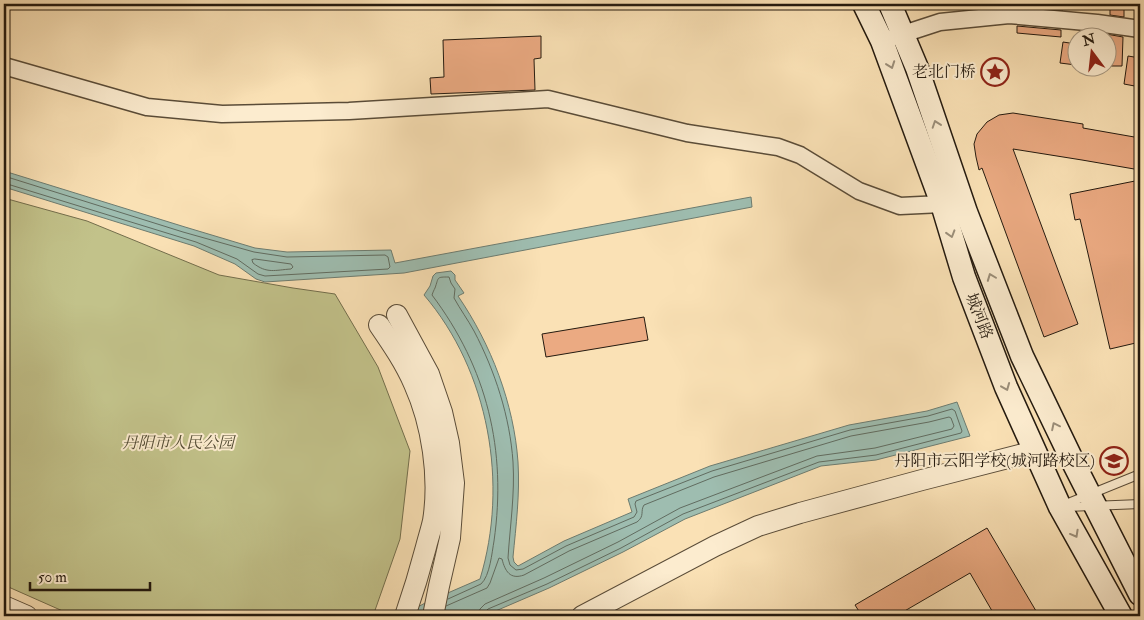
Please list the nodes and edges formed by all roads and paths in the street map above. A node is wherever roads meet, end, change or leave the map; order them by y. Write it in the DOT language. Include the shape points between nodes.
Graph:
graph roads {
  1 [pos="864,4"];
  2 [pos="890,4"];
  3 [pos="1009,9"];
  4 [pos="1140,29"];
  5 [pos="903,34"];
  6 [pos="882,41"];
  7 [pos="4,66"];
  8 [pos="942,204"];
  9 [pos="397,315"];
  10 [pos="379,325"];
  11 [pos="1035,451"];
  12 [pos="1140,474"];
  13 [pos="1092,500"];
  14 [pos="1140,504"];
  15 [pos="1060,507"];
  16 [pos="1140,594"];
  17 [pos="4,606"];
  18 [pos="407,611"];
  19 [pos="26,616"];
  20 [pos="433,616"];
  21 [pos="582,616"];
  22 [pos="1121,616"];
  1 -- 6 [label="main road, 城河路"];
  2 -- 5 [label="main road, 城河路"];
  3 -- 4 [label="street"];
  3 -- 5 [label="street" via="940,22"];
  5 -- 6 [label="street"];
  13 -- 5 [label="main road, 城河路, one-way" via="1022,356 966,212"];
  6 -- 8 [label="main road, 城河路, one-way"];
  7 -- 8 [label="street" via="147,106 222,114 349,111 548,99 687,133 778,147 800,155 859,191 900,206"];
  8 -- 11 [label="main road, 城河路, one-way" via="964,277 1006,387"];
  9 -- 20 [label="street" via="429,374 442,412 454,483 450,538"];
  10 -- 18 [label="street" via="400,356 424,411 436,482 433,521"];
  11 -- 15 [label="main road, 城河路"];
  11 -- 21 [label="street" via="758,526"];
  12 -- 13 [label="lane"];
  13 -- 14 [label="lane"];
  13 -- 15 [label="lane"];
  13 -- 15 [label="lane"];
  13 -- 16 [label="main road, 城河路"];
  15 -- 22 [label="main road, 城河路, one-way"];
  17 -- 19 [label="street"];
}
